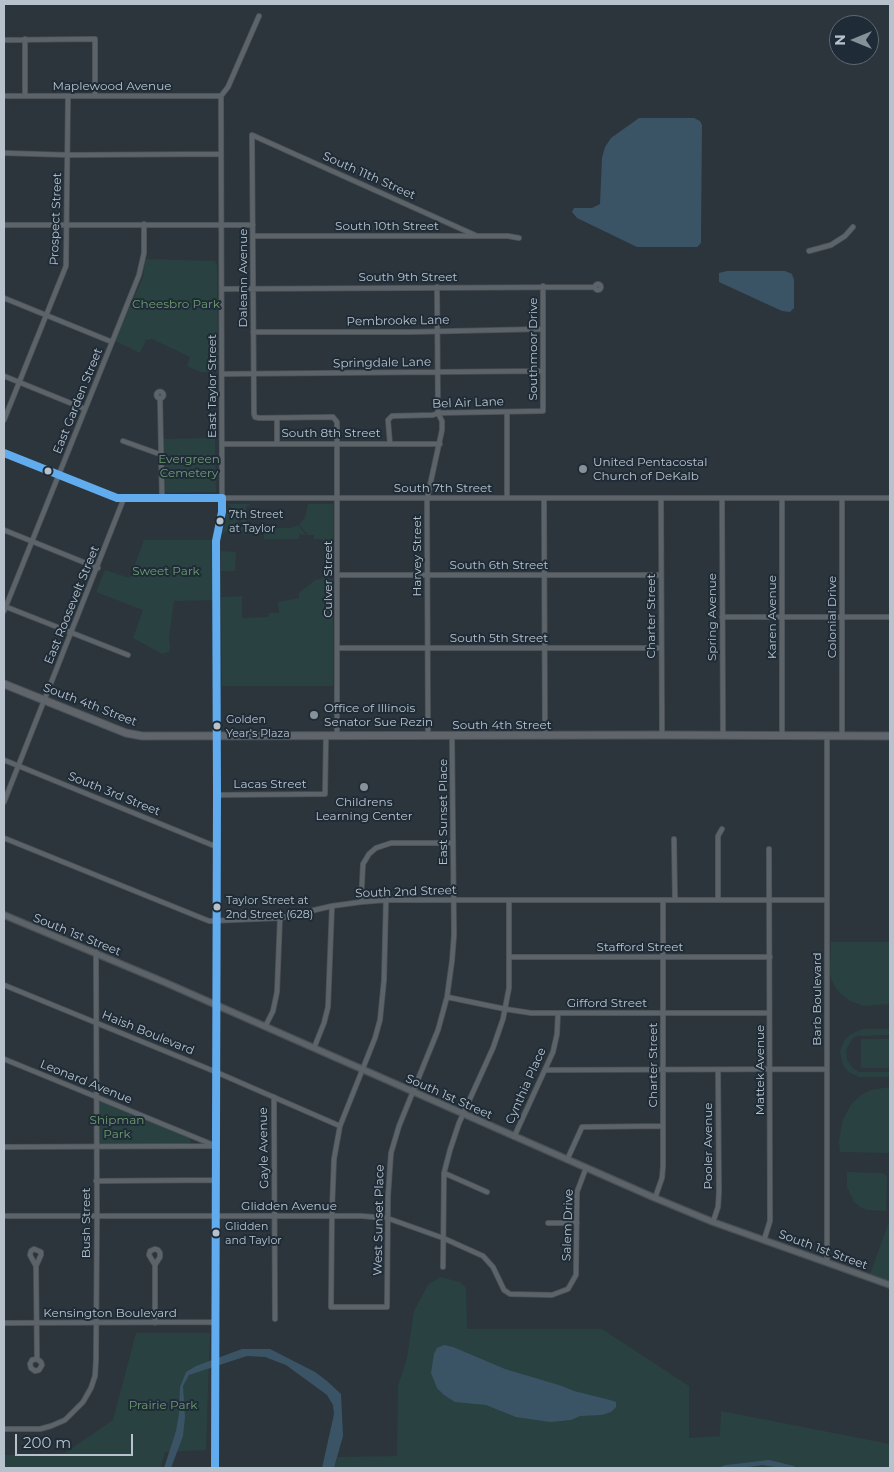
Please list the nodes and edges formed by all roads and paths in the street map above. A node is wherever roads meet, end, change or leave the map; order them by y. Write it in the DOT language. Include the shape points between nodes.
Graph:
graph roads {
  1 [pos="259,16"];
  2 [pos="25,39"];
  3 [pos="4,40"];
  4 [pos="95,95"];
  5 [pos="4,96"];
  6 [pos="25,96"];
  7 [pos="68,96"];
  8 [pos="221,96"];
  9 [pos="252,135"];
  10 [pos="4,153"];
  11 [pos="220,154"];
  12 [pos="68,155"];
  13 [pos="67,224"];
  14 [pos="144,224"];
  15 [pos="4,225"];
  16 [pos="220,225"];
  17 [pos="254,225"];
  18 [pos="853,227"];
  19 [pos="254,236"];
  20 [pos="477,236"];
  21 [pos="519,238"];
  22 [pos="810,251"];
  23 [pos="543,286"];
  24 [pos="437,287"];
  25 [pos="594,287"];
  26 [pos="254,288"];
  27 [pos="222,289"];
  28 [pos="4,298"];
  29 [pos="46,316"];
  30 [pos="543,329"];
  31 [pos="437,330"];
  32 [pos="253,332"];
  33 [pos="112,342"];
  34 [pos="543,370"];
  35 [pos="438,372"];
  36 [pos="222,374"];
  37 [pos="253,375"];
  38 [pos="4,376"];
  39 [pos="19,383"];
  40 [pos="160,398"];
  41 [pos="85,409"];
  42 [pos="543,411"];
  43 [pos="507,412"];
  44 [pos="438,413"];
  45 [pos="277,418"];
  46 [pos="4,420"];
  47 [pos="123,441"];
  48 [pos="277,443"];
  49 [pos="222,444"];
  50 [pos="337,444"];
  51 [pos="390,444"];
  52 [pos="440,444"];
  53 [pos="4,453"];
  54 [pos="162,455"];
  55 [pos="59,475"];
  56 [pos="338,497"];
  57 [pos="124,498"];
  58 [pos="162,498"];
  59 [pos="222,498"];
  60 [pos="508,498"];
  61 [pos="544,498"];
  62 [pos="661,498"];
  63 [pos="722,498"];
  64 [pos="782,498"];
  65 [pos="842,498"];
  66 [pos="890,498"];
  67 [pos="427,499"];
  68 [pos="4,530"];
  69 [pos="32,541"];
  70 [pos="98,568"];
  71 [pos="338,575"];
  72 [pos="427,575"];
  73 [pos="544,575"];
  74 [pos="661,575"];
  75 [pos="4,608"];
  76 [pos="722,616"];
  77 [pos="782,617"];
  78 [pos="842,617"];
  79 [pos="890,617"];
  80 [pos="72,632"];
  81 [pos="338,648"];
  82 [pos="428,648"];
  83 [pos="544,648"];
  84 [pos="661,648"];
  85 [pos="128,655"];
  86 [pos="4,684"];
  87 [pos="44,699"];
  88 [pos="662,735"];
  89 [pos="217,736"];
  90 [pos="326,736"];
  91 [pos="337,736"];
  92 [pos="428,736"];
  93 [pos="452,736"];
  94 [pos="545,736"];
  95 [pos="722,736"];
  96 [pos="782,736"];
  97 [pos="827,736"];
  98 [pos="842,736"];
  99 [pos="890,736"];
  100 [pos="4,760"];
  101 [pos="18,765"];
  102 [pos="217,795"];
  103 [pos="4,802"];
  104 [pos="722,829"];
  105 [pos="4,838"];
  106 [pos="674,840"];
  107 [pos="453,842"];
  108 [pos="217,847"];
  109 [pos="770,849"];
  110 [pos="386,900"];
  111 [pos="454,900"];
  112 [pos="509,900"];
  113 [pos="663,900"];
  114 [pos="675,900"];
  115 [pos="718,900"];
  116 [pos="770,900"];
  117 [pos="827,900"];
  118 [pos="361,902"];
  119 [pos="332,906"];
  120 [pos="4,915"];
  121 [pos="280,918"];
  122 [pos="216,920"];
  123 [pos="96,952"];
  124 [pos="663,956"];
  125 [pos="510,957"];
  126 [pos="770,957"];
  127 [pos="4,985"];
  128 [pos="447,997"];
  129 [pos="216,1005"];
  130 [pos="505,1010"];
  131 [pos="663,1012"];
  132 [pos="558,1013"];
  133 [pos="769,1013"];
  134 [pos="97,1023"];
  135 [pos="265,1027"];
  136 [pos="314,1048"];
  137 [pos="4,1060"];
  138 [pos="662,1069"];
  139 [pos="770,1069"];
  140 [pos="827,1069"];
  141 [pos="362,1070"];
  142 [pos="545,1070"];
  143 [pos="718,1070"];
  144 [pos="216,1072"];
  145 [pos="413,1092"];
  146 [pos="96,1096"];
  147 [pos="274,1097"];
  148 [pos="464,1115"];
  149 [pos="340,1126"];
  150 [pos="663,1126"];
  151 [pos="514,1137"];
  152 [pos="216,1146"];
  153 [pos="4,1147"];
  154 [pos="96,1147"];
  155 [pos="567,1160"];
  156 [pos="586,1168"];
  157 [pos="444,1173"];
  158 [pos="215,1180"];
  159 [pos="96,1182"];
  160 [pos="487,1192"];
  161 [pos="655,1198"];
  162 [pos="215,1215"];
  163 [pos="4,1216"];
  164 [pos="97,1216"];
  165 [pos="275,1216"];
  166 [pos="332,1216"];
  167 [pos="387,1218"];
  168 [pos="713,1222"];
  169 [pos="548,1223"];
  170 [pos="577,1223"];
  171 [pos="443,1238"];
  172 [pos="764,1240"];
  173 [pos="827,1263"];
  174 [pos="155,1264"];
  175 [pos="36,1266"];
  176 [pos="443,1267"];
  177 [pos="890,1285"];
  178 [pos="546,1296"];
  179 [pos="275,1319"];
  180 [pos="216,1322"];
  181 [pos="4,1323"];
  182 [pos="96,1323"];
  183 [pos="155,1323"];
  184 [pos="36,1324"];
  185 [pos="37,1359"];
  186 [pos="4,1429"];
  187 [pos="215,1468"];
  1 -- 8 [label="street, East Taylor Street"];
  2 -- 3 [label="street"];
  2 -- 4 [label="street" via="95,39"];
  2 -- 6 [label="street"];
  4 -- 7 [label="street, Maplewood Avenue"];
  4 -- 8 [label="street, Maplewood Avenue"];
  5 -- 6 [label="street, Maplewood Avenue"];
  6 -- 7 [label="street, Maplewood Avenue"];
  7 -- 12 [label="street, Prospect Street"];
  8 -- 11 [label="street, East Taylor Street"];
  9 -- 17 [label="street, Daleann Avenue"];
  9 -- 20 [label="street, South 11th Street"];
  10 -- 12 [label="street"];
  11 -- 12 [label="street"];
  11 -- 16 [label="street, East Taylor Street"];
  12 -- 13 [label="street, Prospect Street"];
  13 -- 14 [label="street"];
  13 -- 15 [label="street"];
  13 -- 29 [label="street, Prospect Street" via="66,266"];
  14 -- 16 [label="street"];
  14 -- 33 [label="street, East Garden Street" via="143,264"];
  16 -- 17 [label="street"];
  16 -- 27 [label="street, East Taylor Street"];
  17 -- 19 [label="street, Daleann Avenue"];
  18 -- 22 [label="street" via="831,245"];
  19 -- 20 [label="street, South 10th Street"];
  19 -- 26 [label="street, Daleann Avenue"];
  20 -- 21 [label="street, South 10th Street"];
  23 -- 24 [label="street, South 9th Street"];
  23 -- 25 [label="street, South 9th Street"];
  23 -- 30 [label="street, Southmoor Drive"];
  24 -- 26 [label="street, South 9th Street"];
  24 -- 31 [label="street, Harvey Street"];
  26 -- 27 [label="street, South 9th Street"];
  26 -- 32 [label="street, Daleann Avenue"];
  27 -- 36 [label="street, East Taylor Street"];
  28 -- 29 [label="street"];
  29 -- 33 [label="street"];
  29 -- 39 [label="street, Prospect Street"];
  30 -- 31 [label="street, Pembrooke Lane"];
  30 -- 34 [label="street, Southmoor Drive"];
  31 -- 32 [label="street, Pembrooke Lane"];
  31 -- 35 [label="street, Harvey Street"];
  32 -- 37 [label="street, Daleann Avenue"];
  33 -- 41 [label="street, East Garden Street"];
  34 -- 35 [label="street, Springdale Lane"];
  34 -- 42 [label="street, Southmoor Drive"];
  35 -- 37 [label="street, Springdale Lane"];
  35 -- 44 [label="street, Harvey Street"];
  36 -- 37 [label="street, Springdale Lane"];
  36 -- 49 [label="street, East Taylor Street"];
  37 -- 45 [label="street, Daleann Avenue" via="255,417"];
  38 -- 39 [label="street"];
  39 -- 41 [label="street"];
  39 -- 46 [label="street, Prospect Street"];
  40 -- 54 [label="street"];
  41 -- 55 [label="street, East Garden Street"];
  42 -- 43 [label="street, Bel Air Lane"];
  43 -- 44 [label="street, Bel Air Lane"];
  43 -- 60 [label="street"];
  44 -- 51 [label="street, Bel Air Lane" via="390,416"];
  44 -- 52 [label="street, Harvey Street" via="442,425"];
  45 -- 48 [label="street"];
  45 -- 50 [label="street, Culver Street" via="333,418 337,422"];
  47 -- 54 [label="street"];
  48 -- 49 [label="street, South 8th Street"];
  48 -- 50 [label="street, South 8th Street"];
  49 -- 59 [label="street, East Taylor Street"];
  50 -- 51 [label="street, South 8th Street"];
  50 -- 56 [label="street, Culver Street"];
  51 -- 52 [label="street, South 8th Street"];
  52 -- 67 [label="street, Harvey Street"];
  53 -- 55 [label="street, South 7th Street"];
  54 -- 58 [label="street"];
  55 -- 57 [label="street, South 7th Street"];
  55 -- 69 [label="street, East Garden Street"];
  56 -- 59 [label="street, South 7th Street"];
  56 -- 67 [label="street, South 7th Street"];
  56 -- 71 [label="street, Culver Street"];
  57 -- 58 [label="street, South 7th Street"];
  57 -- 70 [label="street, East Roosevelt Street"];
  58 -- 59 [label="street, South 7th Street"];
  59 -- 89 [label="street, East Taylor Street" via="216,541"];
  60 -- 61 [label="street, South 7th Street"];
  60 -- 67 [label="street, South 7th Street"];
  61 -- 62 [label="street, South 7th Street"];
  61 -- 73 [label="street"];
  62 -- 63 [label="street, South 7th Street"];
  62 -- 74 [label="street, Charter Street"];
  63 -- 64 [label="street, South 7th Street"];
  63 -- 76 [label="street, Spring Avenue"];
  64 -- 65 [label="street, South 7th Street"];
  64 -- 77 [label="street, Karen Avenue"];
  65 -- 66 [label="street, South 7th Street"];
  65 -- 78 [label="street, Colonial Drive"];
  67 -- 72 [label="street, Harvey Street"];
  68 -- 69 [label="street"];
  69 -- 70 [label="street"];
  69 -- 75 [label="street, East Garden Street"];
  70 -- 80 [label="street, East Roosevelt Street"];
  71 -- 72 [label="street, South 6th Street"];
  71 -- 81 [label="street, Culver Street"];
  72 -- 73 [label="street, South 6th Street"];
  72 -- 82 [label="street, Harvey Street"];
  73 -- 74 [label="street, South 6th Street"];
  73 -- 83 [label="street"];
  74 -- 84 [label="street, Charter Street"];
  75 -- 80 [label="street"];
  76 -- 77 [label="street"];
  76 -- 95 [label="street, Spring Avenue"];
  77 -- 78 [label="street"];
  77 -- 96 [label="street, Karen Avenue"];
  78 -- 79 [label="street"];
  78 -- 98 [label="street, Colonial Drive"];
  80 -- 85 [label="street"];
  80 -- 87 [label="street, East Roosevelt Street"];
  81 -- 82 [label="street, South 5th Street"];
  81 -- 91 [label="street, Culver Street"];
  82 -- 83 [label="street, South 5th Street"];
  82 -- 92 [label="street, Harvey Street"];
  83 -- 84 [label="street, South 5th Street"];
  83 -- 94 [label="street"];
  84 -- 88 [label="street, Charter Street"];
  86 -- 87 [label="main road, South 4th Street"];
  87 -- 89 [label="main road, South 4th Street" via="131,735"];
  87 -- 101 [label="street, East Roosevelt Street"];
  88 -- 94 [label="main road, South 4th Street"];
  88 -- 95 [label="main road, South 4th Street"];
  89 -- 90 [label="main road, South 4th Street"];
  89 -- 102 [label="street, East Taylor Street"];
  90 -- 91 [label="main road, South 4th Street"];
  90 -- 102 [label="street, Lacas Street" via="325,794"];
  91 -- 92 [label="main road, South 4th Street"];
  92 -- 93 [label="main road, South 4th Street"];
  93 -- 94 [label="main road, South 4th Street"];
  93 -- 107 [label="street, East Sunset Place"];
  95 -- 96 [label="main road, South 4th Street"];
  96 -- 97 [label="main road, South 4th Street"];
  97 -- 98 [label="main road, South 4th Street"];
  97 -- 117 [label="street, Barb Boulevard"];
  98 -- 99 [label="main road, South 4th Street"];
  100 -- 101 [label="street, South 3rd Street"];
  101 -- 103 [label="street, East Roosevelt Street"];
  101 -- 108 [label="street, South 3rd Street"];
  102 -- 108 [label="street, East Taylor Street"];
  104 -- 115 [label="street" via="718,836"];
  105 -- 122 [label="street, South 2nd Street" via="209,921"];
  106 -- 114 [label="street"];
  107 -- 111 [label="street, East Sunset Place"];
  107 -- 118 [label="street" via="391,843 376,848 363,864"];
  108 -- 122 [label="street, East Taylor Street"];
  109 -- 116 [label="street, Mattek Avenue"];
  110 -- 111 [label="street, South 2nd Street"];
  110 -- 118 [label="street, South 2nd Street"];
  110 -- 141 [label="street" via="382,1007 377,1032"];
  111 -- 112 [label="street, South 2nd Street"];
  111 -- 128 [label="street, East Sunset Place" via="453,954"];
  112 -- 113 [label="street, South 2nd Street"];
  112 -- 125 [label="street"];
  113 -- 114 [label="street, South 2nd Street"];
  113 -- 124 [label="street, Charter Street"];
  114 -- 115 [label="street, South 2nd Street"];
  115 -- 116 [label="street, South 2nd Street"];
  116 -- 117 [label="street, South 2nd Street"];
  116 -- 126 [label="street, Mattek Avenue"];
  117 -- 140 [label="street, Barb Boulevard"];
  118 -- 119 [label="street, South 2nd Street"];
  119 -- 121 [label="street, South 2nd Street"];
  119 -- 136 [label="street" via="329,1001"];
  120 -- 123 [label="street, South 1st Street"];
  121 -- 122 [label="street, South 2nd Street"];
  121 -- 135 [label="street" via="277,992"];
  122 -- 129 [label="street, East Taylor Street"];
  123 -- 129 [label="street, South 1st Street"];
  123 -- 134 [label="street, Bush Street"];
  124 -- 125 [label="street, Stafford Street"];
  124 -- 126 [label="street, Stafford Street"];
  124 -- 131 [label="street, Charter Street"];
  125 -- 130 [label="street"];
  126 -- 133 [label="street, Mattek Avenue"];
  127 -- 134 [label="street, Haish Boulevard"];
  128 -- 130 [label="street, Gifford Street"];
  128 -- 145 [label="street, East Sunset Place" via="435,1038"];
  129 -- 135 [label="street, South 1st Street"];
  129 -- 144 [label="street, East Taylor Street"];
  130 -- 132 [label="street, Gifford Street"];
  130 -- 148 [label="street" via="493,1048"];
  131 -- 132 [label="street, Gifford Street"];
  131 -- 133 [label="street, Gifford Street"];
  131 -- 138 [label="street, Charter Street"];
  132 -- 142 [label="street, Cynthia Place" via="556,1039"];
  133 -- 139 [label="street, Mattek Avenue"];
  134 -- 144 [label="street, Haish Boulevard"];
  134 -- 146 [label="street, Bush Street"];
  135 -- 136 [label="street, South 1st Street"];
  136 -- 141 [label="street, South 1st Street"];
  137 -- 146 [label="street, Leonard Avenue"];
  138 -- 142 [label="street"];
  138 -- 143 [label="street"];
  138 -- 150 [label="street, Charter Street"];
  139 -- 140 [label="street"];
  139 -- 143 [label="street"];
  139 -- 172 [label="street, Mattek Avenue" via="770,1221"];
  140 -- 173 [label="street, Barb Boulevard"];
  141 -- 145 [label="street, South 1st Street"];
  141 -- 149 [label="street"];
  142 -- 151 [label="street, Cynthia Place"];
  143 -- 168 [label="street, Pooler Avenue" via="718,1203"];
  144 -- 147 [label="street, Haish Boulevard"];
  144 -- 152 [label="street, East Taylor Street"];
  145 -- 148 [label="street, South 1st Street"];
  145 -- 167 [label="street, West Sunset Place" via="391,1153"];
  146 -- 152 [label="street, Leonard Avenue"];
  146 -- 154 [label="street, Bush Street"];
  147 -- 149 [label="street, Haish Boulevard"];
  147 -- 165 [label="street, Gayle Avenue"];
  148 -- 151 [label="street, South 1st Street"];
  148 -- 157 [label="street"];
  149 -- 166 [label="street" via="332,1172"];
  150 -- 155 [label="street" via="582,1127"];
  150 -- 161 [label="street, Charter Street" via="663,1172"];
  151 -- 155 [label="street, South 1st Street"];
  152 -- 154 [label="street"];
  152 -- 158 [label="street, East Taylor Street"];
  153 -- 154 [label="street"];
  154 -- 159 [label="street, Bush Street"];
  155 -- 156 [label="street, South 1st Street"];
  156 -- 161 [label="street, South 1st Street"];
  156 -- 170 [label="street, Salem Drive" via="578,1189"];
  157 -- 160 [label="street"];
  157 -- 171 [label="street"];
  158 -- 159 [label="street"];
  158 -- 162 [label="street, East Taylor Street"];
  159 -- 164 [label="street, Bush Street"];
  161 -- 168 [label="street, South 1st Street"];
  162 -- 164 [label="street, Glidden Avenue"];
  162 -- 165 [label="street, Glidden Avenue"];
  162 -- 180 [label="street, East Taylor Street"];
  163 -- 164 [label="street, Glidden Avenue"];
  164 -- 182 [label="street, Bush Street"];
  165 -- 166 [label="street, Glidden Avenue"];
  165 -- 179 [label="street, Gayle Avenue"];
  166 -- 167 [label="street, Glidden Avenue"];
  166 -- 167 [label="street, West Sunset Place" via="331,1307 387,1307"];
  167 -- 171 [label="street, Glidden Avenue"];
  168 -- 172 [label="street, South 1st Street"];
  169 -- 170 [label="street"];
  170 -- 178 [label="street, Salem Drive" via="575,1278 565,1291"];
  171 -- 176 [label="street"];
  171 -- 178 [label="street, Glidden Avenue" via="487,1259 505,1291 516,1295"];
  172 -- 173 [label="street, South 1st Street"];
  173 -- 177 [label="street, South 1st Street"];
  174 -- 183 [label="street"];
  175 -- 184 [label="street"];
  180 -- 183 [label="street, Kensington Boulevard"];
  180 -- 187 [label="street, East Taylor Street"];
  181 -- 184 [label="street, Kensington Boulevard"];
  182 -- 183 [label="street, Kensington Boulevard"];
  182 -- 184 [label="street, Kensington Boulevard"];
  182 -- 186 [label="street, Bush Street" via="96,1367 91,1388 81,1406 65,1420 51,1426"];
  184 -- 185 [label="street"];
}
